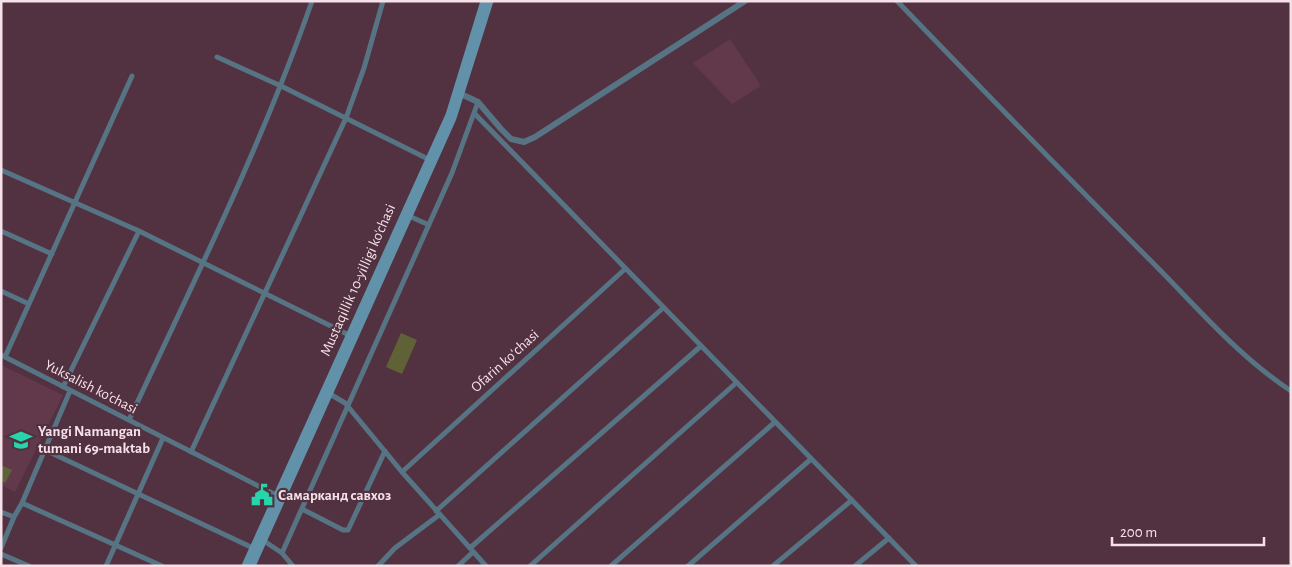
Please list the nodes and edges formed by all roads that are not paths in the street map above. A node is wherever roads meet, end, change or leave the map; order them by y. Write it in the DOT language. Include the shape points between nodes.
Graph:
graph roads {
  1 [pos="312,1"];
  2 [pos="383,1"];
  3 [pos="484,1"];
  4 [pos="490,1"];
  5 [pos="745,1"];
  6 [pos="897,1"];
  7 [pos="217,57"];
  8 [pos="132,76"];
  9 [pos="281,86"];
  10 [pos="461,94"];
  11 [pos="478,102"];
  12 [pos="474,113"];
  13 [pos="346,118"];
  14 [pos="428,159"];
  15 [pos="1,170"];
  16 [pos="74,202"];
  17 [pos="412,217"];
  18 [pos="429,225"];
  19 [pos="1,231"];
  20 [pos="139,231"];
  21 [pos="52,254"];
  22 [pos="203,263"];
  23 [pos="625,269"];
  24 [pos="1,291"];
  25 [pos="264,293"];
  26 [pos="29,304"];
  27 [pos="664,308"];
  28 [pos="348,335"];
  29 [pos="701,346"];
  30 [pos="3,356"];
  31 [pos="736,383"];
  32 [pos="63,387"];
  33 [pos="1291,390"];
  34 [pos="70,391"];
  35 [pos="333,395"];
  36 [pos="347,404"];
  37 [pos="128,420"];
  38 [pos="775,422"];
  39 [pos="163,438"];
  40 [pos="45,450"];
  41 [pos="385,451"];
  42 [pos="191,452"];
  43 [pos="811,459"];
  44 [pos="402,472"];
  45 [pos="138,494"];
  46 [pos="276,495"];
  47 [pos="852,500"];
  48 [pos="22,503"];
  49 [pos="302,508"];
  50 [pos="1,512"];
  51 [pos="438,513"];
  52 [pos="14,518"];
  53 [pos="889,538"];
  54 [pos="264,541"];
  55 [pos="116,545"];
  56 [pos="1,548"];
  57 [pos="253,548"];
  58 [pos="472,550"];
  59 [pos="282,553"];
  60 [pos="1,554"];
  61 [pos="29,566"];
  62 [pos="106,566"];
  63 [pos="162,566"];
  64 [pos="245,566"];
  65 [pos="252,566"];
  66 [pos="293,566"];
  67 [pos="378,566"];
  68 [pos="458,566"];
  69 [pos="486,566"];
  70 [pos="530,566"];
  71 [pos="611,566"];
  72 [pos="688,566"];
  73 [pos="773,566"];
  74 [pos="855,566"];
  75 [pos="916,566"];
  1 -- 9 [label="street"];
  2 -- 13 [label="street"];
  3 -- 14 [label="main road, Mustaqillik 10-yilligi ko'chasi" via="449,115"];
  4 -- 10 [label="main road, Mustaqillik 10-yilligi ko'chasi"];
  5 -- 11 [label="street" via="524,142 512,139"];
  6 -- 33 [label="street" via="1230,343"];
  7 -- 9 [label="street"];
  8 -- 16 [label="street"];
  9 -- 13 [label="street"];
  9 -- 22 [label="street"];
  10 -- 11 [label="street"];
  10 -- 17 [label="main road, Mustaqillik 10-yilligi ko'chasi"];
  11 -- 12 [label="street"];
  12 -- 18 [label="street"];
  12 -- 23 [label="street"];
  13 -- 14 [label="street"];
  13 -- 25 [label="street"];
  14 -- 28 [label="main road, Mustaqillik 10-yilligi ko'chasi"];
  15 -- 16 [label="street"];
  16 -- 20 [label="street"];
  16 -- 21 [label="street"];
  17 -- 18 [label="street"];
  17 -- 35 [label="main road, Mustaqillik 10-yilligi ko'chasi"];
  18 -- 36 [label="street"];
  19 -- 21 [label="street"];
  20 -- 22 [label="street"];
  20 -- 32 [label="street"];
  21 -- 26 [label="street"];
  22 -- 25 [label="street"];
  22 -- 37 [label="street"];
  23 -- 27 [label="street"];
  23 -- 44 [label="street, Ofarin koʻchasi"];
  24 -- 26 [label="street"];
  25 -- 28 [label="street"];
  25 -- 42 [label="street"];
  26 -- 30 [label="street"];
  27 -- 29 [label="street"];
  27 -- 51 [label="street"];
  28 -- 46 [label="main road, Mustaqillik 10-yilligi ko'chasi"];
  29 -- 31 [label="street"];
  29 -- 58 [label="street"];
  30 -- 32 [label="street, Yuksalish ko'chasi"];
  31 -- 38 [label="street"];
  31 -- 70 [label="street"];
  32 -- 34 [label="street, Yuksalish ko'chasi"];
  34 -- 37 [label="street, Yuksalish ko'chasi"];
  34 -- 40 [label="street"];
  35 -- 36 [label="street"];
  35 -- 54 [label="main road, Mustaqillik 10-yilligi ko'chasi"];
  36 -- 41 [label="street"];
  36 -- 49 [label="street"];
  37 -- 39 [label="street, Yuksalish ko'chasi"];
  38 -- 43 [label="street"];
  38 -- 71 [label="street"];
  39 -- 42 [label="street, Yuksalish ko'chasi"];
  39 -- 45 [label="street"];
  40 -- 45 [label="street"];
  40 -- 48 [label="street"];
  41 -- 44 [label="street"];
  41 -- 49 [label="street" via="348,530"];
  42 -- 46 [label="street, Yuksalish ko'chasi"];
  43 -- 47 [label="street"];
  43 -- 72 [label="street"];
  44 -- 51 [label="street"];
  45 -- 55 [label="street"];
  45 -- 57 [label="street"];
  46 -- 57 [label="main road, Mustaqillik 10-yilligi ko'chasi"];
  47 -- 53 [label="street"];
  47 -- 73 [label="street"];
  48 -- 52 [label="street"];
  48 -- 55 [label="street"];
  49 -- 59 [label="street"];
  50 -- 52 [label="street"];
  51 -- 58 [label="street"];
  51 -- 67 [label="street" via="394,548"];
  52 -- 56 [label="street"];
  53 -- 74 [label="street"];
  53 -- 75 [label="street"];
  54 -- 59 [label="street"];
  54 -- 65 [label="main road, Mustaqillik 10-yilligi ko'chasi"];
  55 -- 62 [label="street"];
  55 -- 63 [label="street"];
  57 -- 64 [label="main road, Mustaqillik 10-yilligi ko'chasi"];
  58 -- 68 [label="street"];
  58 -- 69 [label="street"];
  59 -- 66 [label="street"];
  60 -- 61 [label="street"];
}
